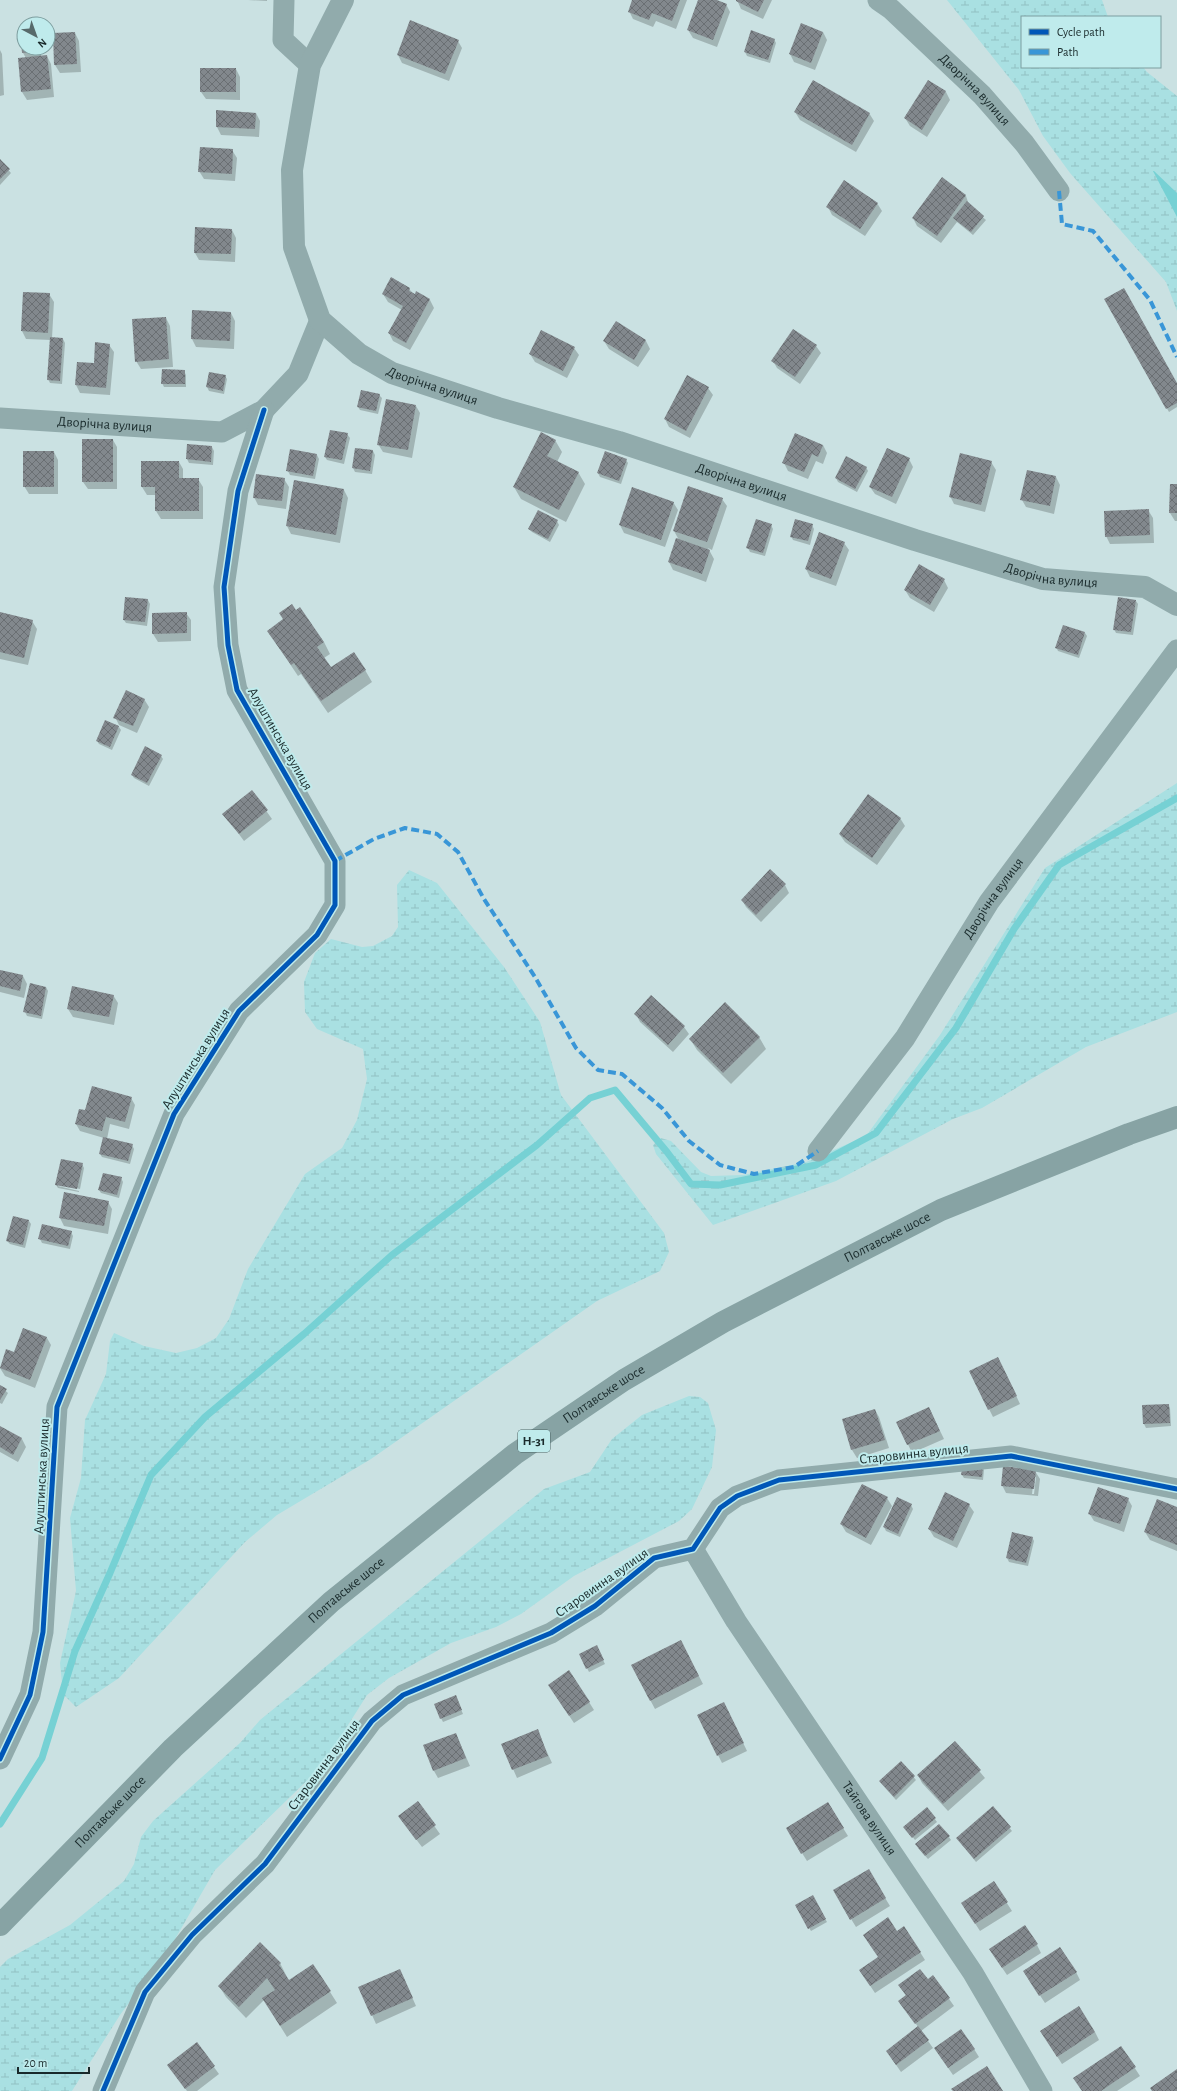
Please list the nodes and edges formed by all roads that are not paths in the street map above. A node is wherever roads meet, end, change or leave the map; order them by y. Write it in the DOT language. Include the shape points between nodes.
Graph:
graph roads {
  1 [pos="284,0"];
  2 [pos="343,0"];
  3 [pos="878,0"];
  4 [pos="310,65"];
  5 [pos="1059,191"];
  6 [pos="320,320"];
  7 [pos="264,410"];
  8 [pos="0,418"];
  9 [pos="1177,605"];
  10 [pos="1177,650"];
  11 [pos="1177,1117"];
  12 [pos="818,1151"];
  13 [pos="1177,1489"];
  14 [pos="693,1549"];
  15 [pos="0,1759"];
  16 [pos="0,1925"];
  17 [pos="103,2091"];
  18 [pos="1042,2091"];
  1 -- 4 [label="street" via="283,40"];
  2 -- 4 [label="street, Дворічна вулиця"];
  3 -- 5 [label="street, Дворічна вулиця" via="891,9 982,95 1024,143"];
  4 -- 6 [label="street, Дворічна вулиця" via="292,170 294,247"];
  6 -- 7 [label="street, Дворічна вулиця" via="298,374"];
  6 -- 9 [label="street, Дворічна вулиця" via="359,354 406,378 498,408 619,442 766,492 1043,579 1145,587"];
  7 -- 8 [label="street, Дворічна вулиця" via="222,432"];
  7 -- 15 [label="street, Алуштинська вулиця" via="238,491 224,587 228,645 237,690 335,861 335,905 317,935 240,1011 174,1114 58,1407 43,1632 30,1695"];
  10 -- 12 [label="street, Дворічна вулиця" via="989,902 905,1038"];
  11 -- 16 [label="main road, Полтавське шосе / Н-31" via="941,1210 723,1322 624,1380 515,1454 331,1602 173,1748"];
  13 -- 14 [label="street, Старовинна вулиця" via="1011,1456 779,1480 737,1496 720,1508"];
  14 -- 17 [label="street, Старовинна вулиця" via="654,1558 595,1606 551,1633 403,1695 372,1721 265,1864 192,1935 145,1992"];
  14 -- 18 [label="street, Тайгова вулиця" via="736,1621 973,1973"];
}
